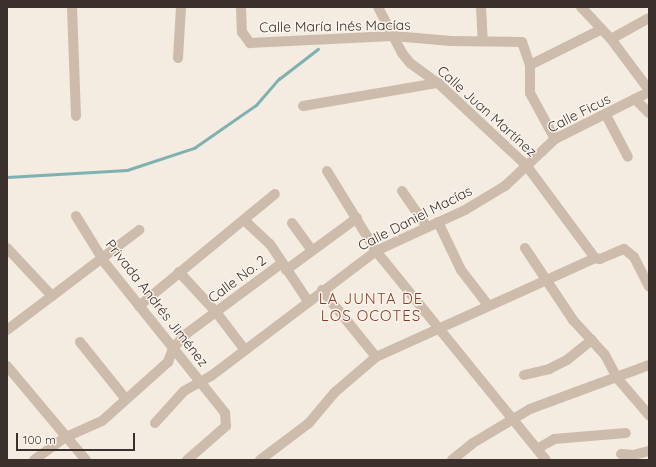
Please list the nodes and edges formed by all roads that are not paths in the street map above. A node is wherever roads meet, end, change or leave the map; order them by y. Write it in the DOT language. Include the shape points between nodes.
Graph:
graph roads {
  1 [pos="72,7"];
  2 [pos="181,7"];
  3 [pos="241,7"];
  4 [pos="378,7"];
  5 [pos="482,7"];
  6 [pos="580,7"];
  7 [pos="649,18"];
  8 [pos="602,29"];
  9 [pos="393,36"];
  10 [pos="483,40"];
  11 [pos="611,40"];
  12 [pos="178,58"];
  13 [pos="530,65"];
  14 [pos="438,83"];
  15 [pos="649,91"];
  16 [pos="635,99"];
  17 [pos="303,106"];
  18 [pos="649,113"];
  19 [pos="606,115"];
  20 [pos="76,116"];
  21 [pos="555,139"];
  22 [pos="628,158"];
  23 [pos="526,165"];
  24 [pos="327,171"];
  25 [pos="402,191"];
  26 [pos="275,194"];
  27 [pos="76,216"];
  28 [pos="357,218"];
  29 [pos="244,220"];
  30 [pos="438,222"];
  31 [pos="292,223"];
  32 [pos="427,227"];
  33 [pos="139,230"];
  34 [pos="7,248"];
  35 [pos="525,248"];
  36 [pos="312,251"];
  37 [pos="376,251"];
  38 [pos="101,257"];
  39 [pos="595,258"];
  40 [pos="284,266"];
  41 [pos="179,272"];
  42 [pos="548,281"];
  43 [pos="649,286"];
  44 [pos="322,290"];
  45 [pos="52,296"];
  46 [pos="308,301"];
  47 [pos="488,305"];
  48 [pos="139,306"];
  49 [pos="216,312"];
  50 [pos="437,328"];
  51 [pos="7,330"];
  52 [pos="592,340"];
  53 [pos="80,342"];
  54 [pos="173,348"];
  55 [pos="244,350"];
  56 [pos="376,357"];
  57 [pos="649,365"];
  58 [pos="7,366"];
  59 [pos="524,376"];
  60 [pos="618,378"];
  61 [pos="203,384"];
  62 [pos="125,398"];
  63 [pos="649,415"];
  64 [pos="512,421"];
  65 [pos="155,423"];
  66 [pos="626,433"];
  67 [pos="66,437"];
  68 [pos="537,449"];
  69 [pos="649,451"];
  70 [pos="620,454"];
  71 [pos="467,456"];
  72 [pos="34,460"];
  73 [pos="86,460"];
  74 [pos="187,460"];
  75 [pos="260,460"];
  76 [pos="452,460"];
  77 [pos="546,460"];
  1 -- 20 [label="street"];
  2 -- 12 [label="street"];
  3 -- 9 [label="street, Calle María Inés Macías" via="242,32 250,43"];
  4 -- 9 [label="street, Calle Juan Martínez"];
  5 -- 10 [label="street"];
  6 -- 8 [label="street"];
  7 -- 11 [label="street"];
  8 -- 11 [label="street"];
  8 -- 13 [label="street"];
  9 -- 10 [label="street, Calle María Inés Macías" via="451,41"];
  9 -- 14 [label="street, Calle Juan Martínez" via="410,63"];
  10 -- 13 [label="street, Calle María Inés Macías" via="522,42"];
  11 -- 15 [label="street"];
  13 -- 21 [label="street" via="530,93"];
  14 -- 17 [label="street"];
  14 -- 23 [label="street, Calle Juan Martínez"];
  15 -- 16 [label="street, Calle Ficus"];
  16 -- 18 [label="street"];
  16 -- 19 [label="street, Calle Ficus"];
  19 -- 21 [label="street, Calle Ficus"];
  19 -- 22 [label="street"];
  21 -- 23 [label="street, Calle Ficus"];
  23 -- 30 [label="street, Calle Daniel Macías" via="504,186"];
  23 -- 39 [label="street, Calle Juan Martínez"];
  24 -- 28 [label="street"];
  25 -- 32 [label="street"];
  26 -- 29 [label="street"];
  27 -- 38 [label="street, Privada Andrés Jiménez"];
  28 -- 36 [label="street"];
  28 -- 37 [label="street"];
  29 -- 40 [label="street" via="270,244"];
  29 -- 41 [label="street"];
  30 -- 32 [label="street, Calle Daniel Macías"];
  30 -- 47 [label="street" via="461,270"];
  31 -- 36 [label="street"];
  32 -- 37 [label="street, Calle Daniel Macías"];
  33 -- 38 [label="street"];
  34 -- 45 [label="street"];
  35 -- 42 [label="street"];
  36 -- 40 [label="street"];
  37 -- 44 [label="street, Calle Daniel Macías"];
  37 -- 50 [label="street"];
  38 -- 45 [label="street"];
  38 -- 48 [label="street, Privada Andrés Jiménez"];
  39 -- 42 [label="street"];
  39 -- 43 [label="street" via="624,249 634,257"];
  40 -- 46 [label="street, Calle No. 2"];
  40 -- 49 [label="street, Calle No. 2"];
  41 -- 48 [label="street"];
  41 -- 49 [label="street"];
  42 -- 47 [label="street"];
  42 -- 52 [label="street" via="573,320"];
  44 -- 46 [label="street, Calle Daniel Macías"];
  44 -- 56 [label="street"];
  45 -- 51 [label="street"];
  46 -- 55 [label="street, Calle Daniel Macías"];
  47 -- 50 [label="street"];
  48 -- 54 [label="street, Privada Andrés Jiménez"];
  49 -- 54 [label="street, Calle No. 2" via="186,334"];
  49 -- 55 [label="street"];
  50 -- 56 [label="street"];
  50 -- 64 [label="street"];
  52 -- 59 [label="street" via="566,360 549,369"];
  52 -- 60 [label="street"];
  53 -- 62 [label="street"];
  54 -- 61 [label="street, Privada Andrés Jiménez"];
  54 -- 62 [label="street, Calle No. 2" via="168,362"];
  55 -- 61 [label="street, Calle Daniel Macías"];
  56 -- 75 [label="street" via="334,393 309,423"];
  57 -- 60 [label="street"];
  58 -- 67 [label="street"];
  60 -- 63 [label="street"];
  60 -- 64 [label="street" via="540,405"];
  61 -- 65 [label="street, Calle Daniel Macías" via="184,391"];
  61 -- 74 [label="street" via="225,413 226,426"];
  62 -- 67 [label="street, Calle No. 2" via="102,421"];
  64 -- 68 [label="street"];
  64 -- 71 [label="street" via="473,443"];
  66 -- 68 [label="street" via="554,439"];
  67 -- 72 [label="street, Calle No. 2"];
  67 -- 73 [label="street"];
  68 -- 77 [label="street"];
  69 -- 70 [label="street" via="633,455"];
  71 -- 76 [label="street"];
}
